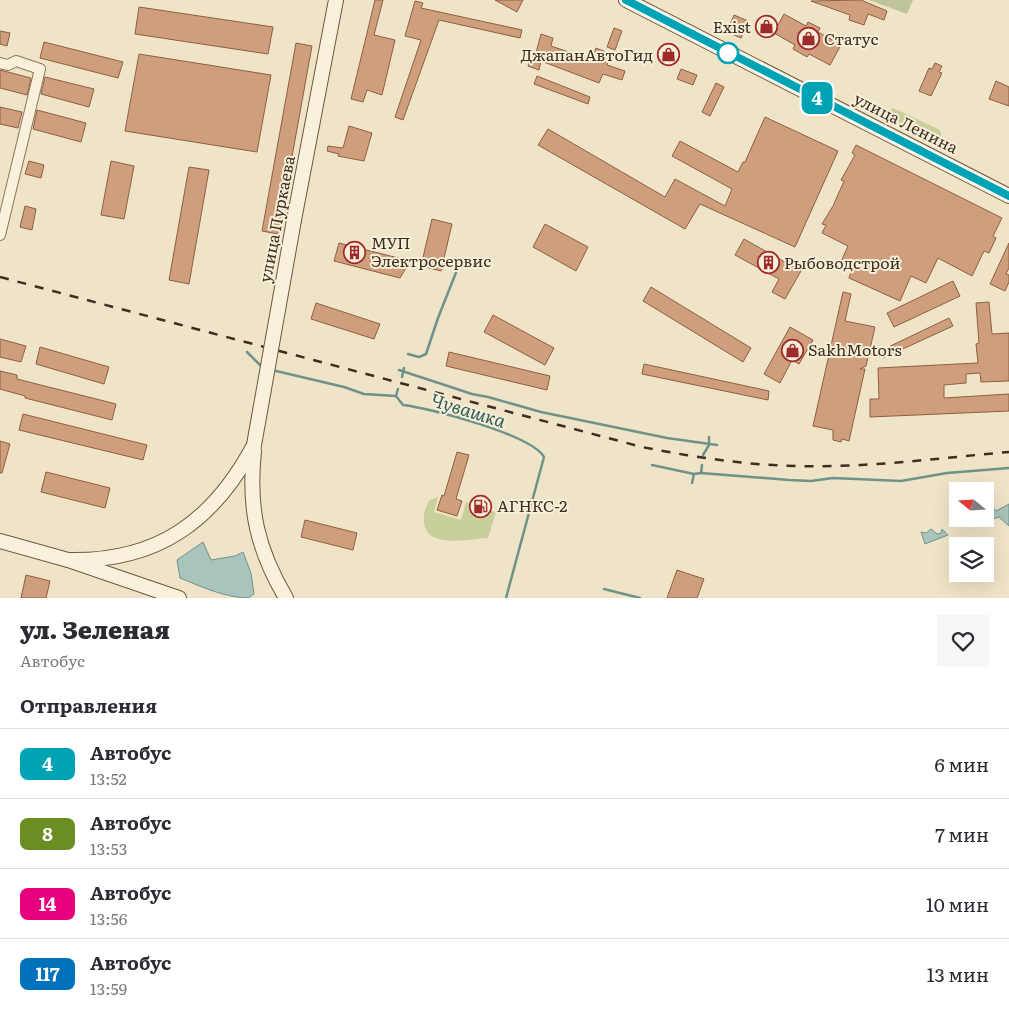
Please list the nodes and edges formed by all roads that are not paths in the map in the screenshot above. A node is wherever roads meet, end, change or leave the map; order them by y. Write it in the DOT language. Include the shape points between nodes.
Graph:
graph roads {
  1 [pos="336,0"];
  2 [pos="626,0"];
  3 [pos="0,63"];
  4 [pos="1009,196"];
  5 [pos="0,235"];
  6 [pos="254,445"];
  7 [pos="0,541"];
  8 [pos="68,560"];
  9 [pos="179,598"];
  10 [pos="286,598"];
  1 -- 6 [label="main road, улица Пуркаева, bridge"];
  2 -- 4 [label="main road, улица Ленина"];
  3 -- 5 [label="street" via="16,62 40,69"];
  6 -- 8 [label="main road" via="220,498 171,537 143,551 110,559"];
  6 -- 10 [label="main road" via="251,477 259,542"];
  7 -- 8 [label="main road"];
  8 -- 9 [label="main road"];
}
